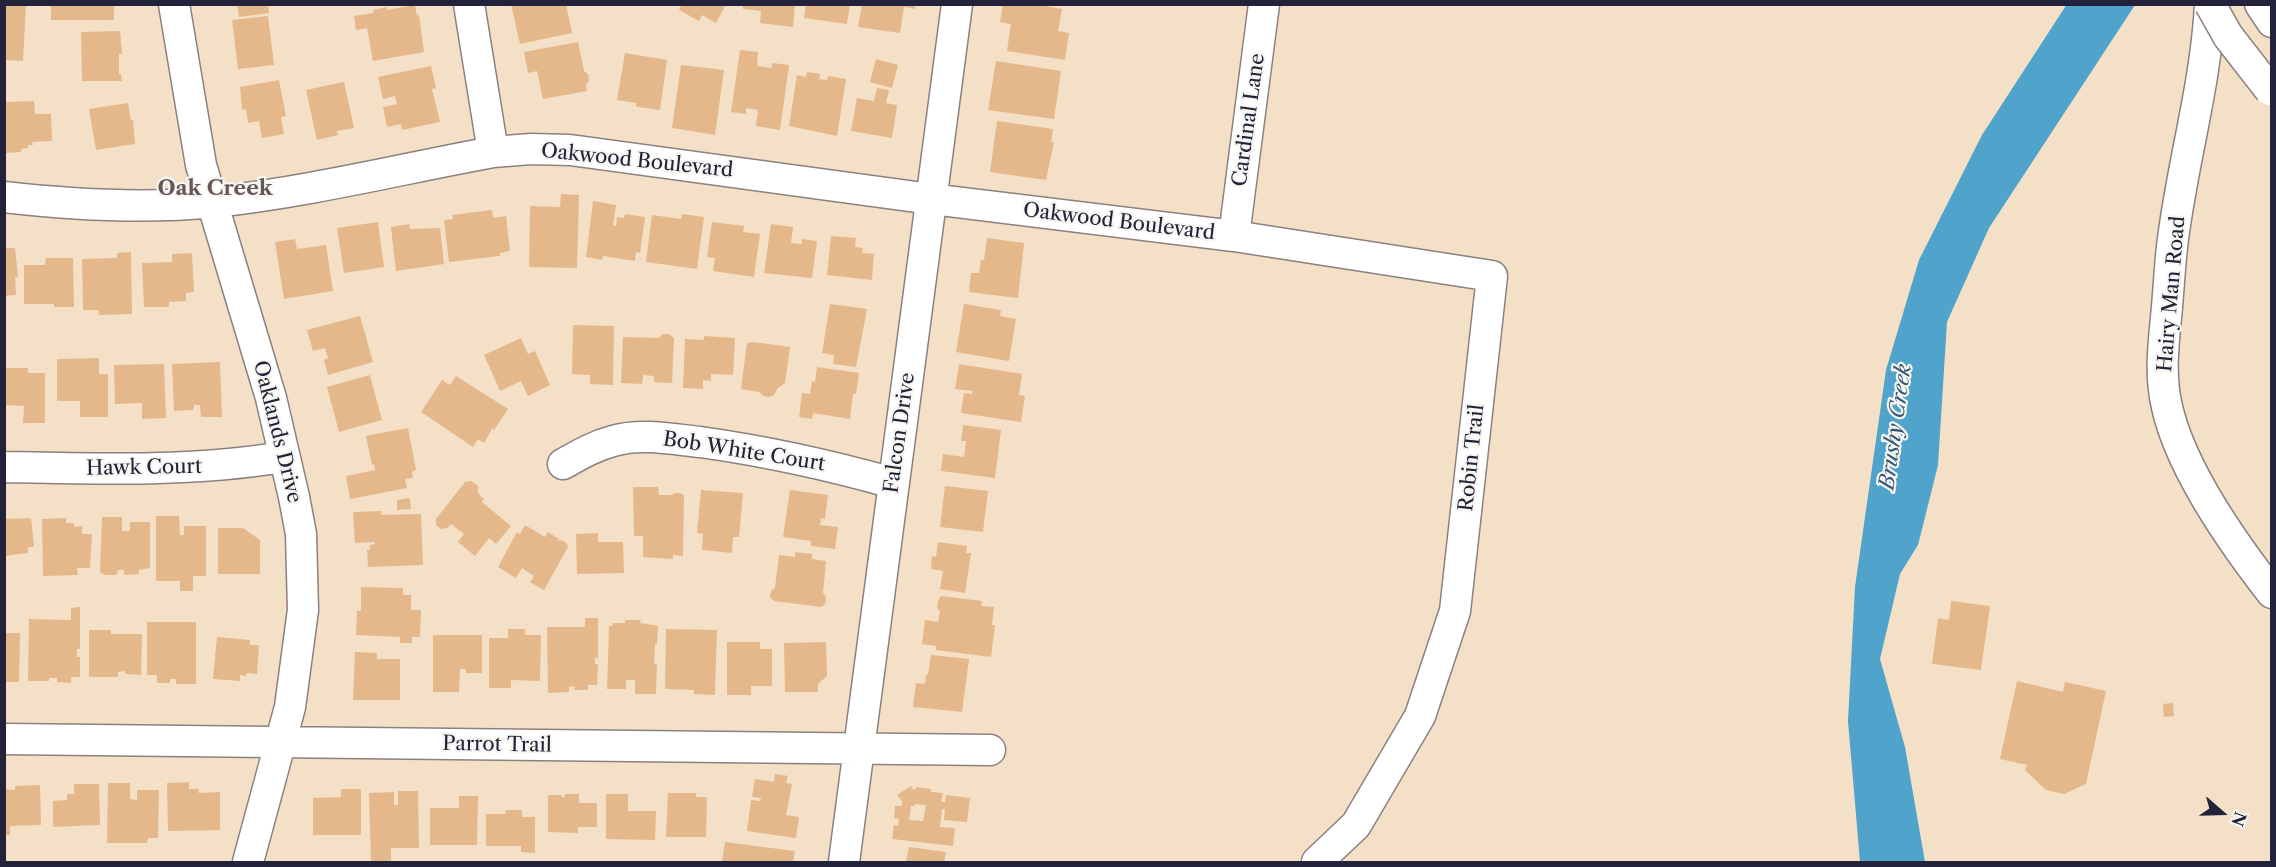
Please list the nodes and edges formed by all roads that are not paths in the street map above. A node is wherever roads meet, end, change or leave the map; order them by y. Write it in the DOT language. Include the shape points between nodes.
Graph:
graph roads {
  1 [pos="174,4"];
  2 [pos="470,4"];
  3 [pos="957,4"];
  4 [pos="1264,4"];
  5 [pos="2210,4"];
  6 [pos="2260,4"];
  7 [pos="2271,22"];
  8 [pos="2271,91"];
  9 [pos="493,152"];
  10 [pos="4,197"];
  11 [pos="931,199"];
  12 [pos="213,202"];
  13 [pos="1234,236"];
  14 [pos="283,457"];
  15 [pos="562,464"];
  16 [pos="4,467"];
  17 [pos="893,483"];
  18 [pos="2271,592"];
  19 [pos="4,739"];
  20 [pos="281,742"];
  21 [pos="858,749"];
  22 [pos="990,750"];
  23 [pos="248,862"];
  24 [pos="844,862"];
  25 [pos="1317,862"];
  1 -- 12 [label="street, Oaklands Drive" via="201,165"];
  2 -- 9 [label="street"];
  3 -- 11 [label="street, Falcon Drive"];
  4 -- 13 [label="street, Cardinal Lane"];
  5 -- 8 [label="street, bridge" via="2228,36"];
  5 -- 18 [label="street, Hairy Man Road" via="2204,66 2173,238 2163,364 2167,407 2207,498"];
  6 -- 7 [label="street"];
  9 -- 11 [label="street, Oakwood Boulevard" via="570,150"];
  9 -- 12 [label="street, Oakwood Boulevard"];
  10 -- 12 [label="street, Oakwood Boulevard" via="135,206"];
  11 -- 13 [label="street, Oakwood Boulevard"];
  11 -- 17 [label="street, Falcon Drive"];
  12 -- 14 [label="street, Oaklands Drive" via="271,398"];
  13 -- 25 [label="street, Robin Trail" via="1492,276 1455,611 1420,716 1356,825"];
  14 -- 16 [label="street, Hawk Court" via="205,467"];
  14 -- 20 [label="street, Oaklands Drive" via="301,534 303,601 290,707"];
  15 -- 17 [label="street, Bob White Court" via="614,441 656,437 746,448"];
  17 -- 21 [label="street, Falcon Drive"];
  19 -- 20 [label="street, Parrot Trail"];
  20 -- 21 [label="street, Parrot Trail"];
  20 -- 23 [label="street, Oaklands Drive"];
  21 -- 22 [label="street, Parrot Trail"];
  21 -- 24 [label="street, Falcon Drive"];
}
